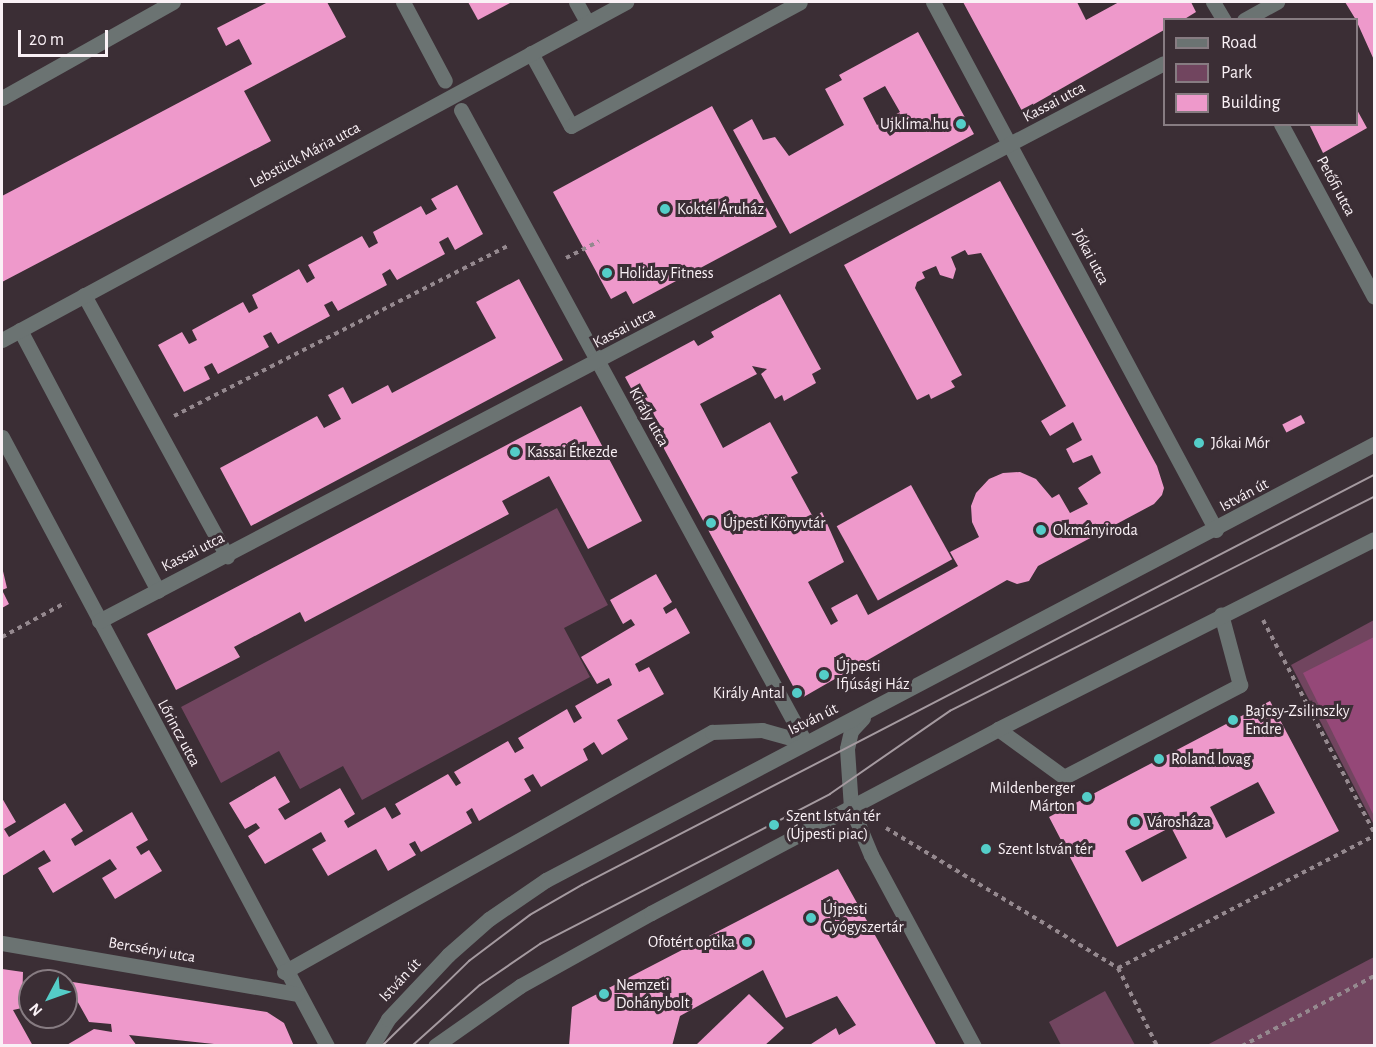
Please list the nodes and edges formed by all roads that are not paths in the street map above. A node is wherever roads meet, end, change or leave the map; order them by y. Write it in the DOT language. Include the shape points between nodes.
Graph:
graph roads {
  1 [pos="173,2"];
  2 [pos="403,2"];
  3 [pos="576,2"];
  4 [pos="626,2"];
  5 [pos="800,2"];
  6 [pos="933,2"];
  7 [pos="1213,2"];
  8 [pos="1277,2"];
  9 [pos="1223,18"];
  10 [pos="1248,18"];
  11 [pos="587,22"];
  12 [pos="531,53"];
  13 [pos="1163,64"];
  14 [pos="445,81"];
  15 [pos="2,98"];
  16 [pos="461,110"];
  17 [pos="1282,126"];
  18 [pos="1011,146"];
  19 [pos="84,295"];
  20 [pos="1374,297"];
  21 [pos="20,330"];
  22 [pos="2,340"];
  23 [pos="598,362"];
  24 [pos="2,437"];
  25 [pos="1374,444"];
  26 [pos="1215,530"];
  27 [pos="1374,539"];
  28 [pos="227,556"];
  29 [pos="158,591"];
  30 [pos="1221,614"];
  31 [pos="99,621"];
  32 [pos="868,712"];
  33 [pos="998,729"];
  34 [pos="805,742"];
  35 [pos="851,807"];
  36 [pos="2,943"];
  37 [pos="284,972"];
  38 [pos="297,993"];
  39 [pos="438,1045"];
  40 [pos="327,1046"];
  41 [pos="372,1046"];
  42 [pos="974,1046"];
  1 -- 15 [label="street"];
  2 -- 14 [label="street"];
  3 -- 11 [label="street"];
  4 -- 11 [label="street, Lebstück Mária utca"];
  5 -- 12 [label="street" via="571,126"];
  6 -- 18 [label="street, Jókai utca"];
  7 -- 9 [label="street"];
  8 -- 10 [label="street"];
  11 -- 12 [label="street, Lebstück Mária utca"];
  12 -- 19 [label="street, Lebstück Mária utca"];
  13 -- 18 [label="street, Kassai utca"];
  16 -- 23 [label="street, Király utca"];
  17 -- 20 [label="street, Petőfi utca"];
  18 -- 23 [label="street, Kassai utca"];
  18 -- 26 [label="street, Jókai utca"];
  19 -- 21 [label="street, Lebstück Mária utca"];
  19 -- 28 [label="street"];
  21 -- 22 [label="street, Lebstück Mária utca"];
  21 -- 29 [label="street"];
  23 -- 28 [label="street, Kassai utca"];
  23 -- 34 [label="street, Király utca"];
  24 -- 31 [label="street, Lőrincz utca"];
  25 -- 26 [label="street, István út"];
  26 -- 32 [label="street, István út"];
  27 -- 30 [label="street"];
  28 -- 29 [label="street, Kassai utca"];
  29 -- 31 [label="street, Kassai utca"];
  30 -- 33 [label="street"];
  30 -- 33 [label="street" via="1240,685 1064,777"];
  31 -- 37 [label="street, Lőrincz utca"];
  32 -- 34 [label="street, István út"];
  32 -- 35 [label="street" via="851,731 847,749"];
  33 -- 35 [label="street"];
  34 -- 37 [label="street" via="762,730 712,732"];
  34 -- 41 [label="street, István út" via="546,880 489,919 448,954 388,1019"];
  35 -- 39 [label="street" via="520,986"];
  35 -- 42 [label="street" via="871,855"];
  36 -- 38 [label="street, Bercsényi utca"];
  37 -- 38 [label="street, Lőrincz utca"];
  38 -- 40 [label="street, Lőrincz utca"];
}
